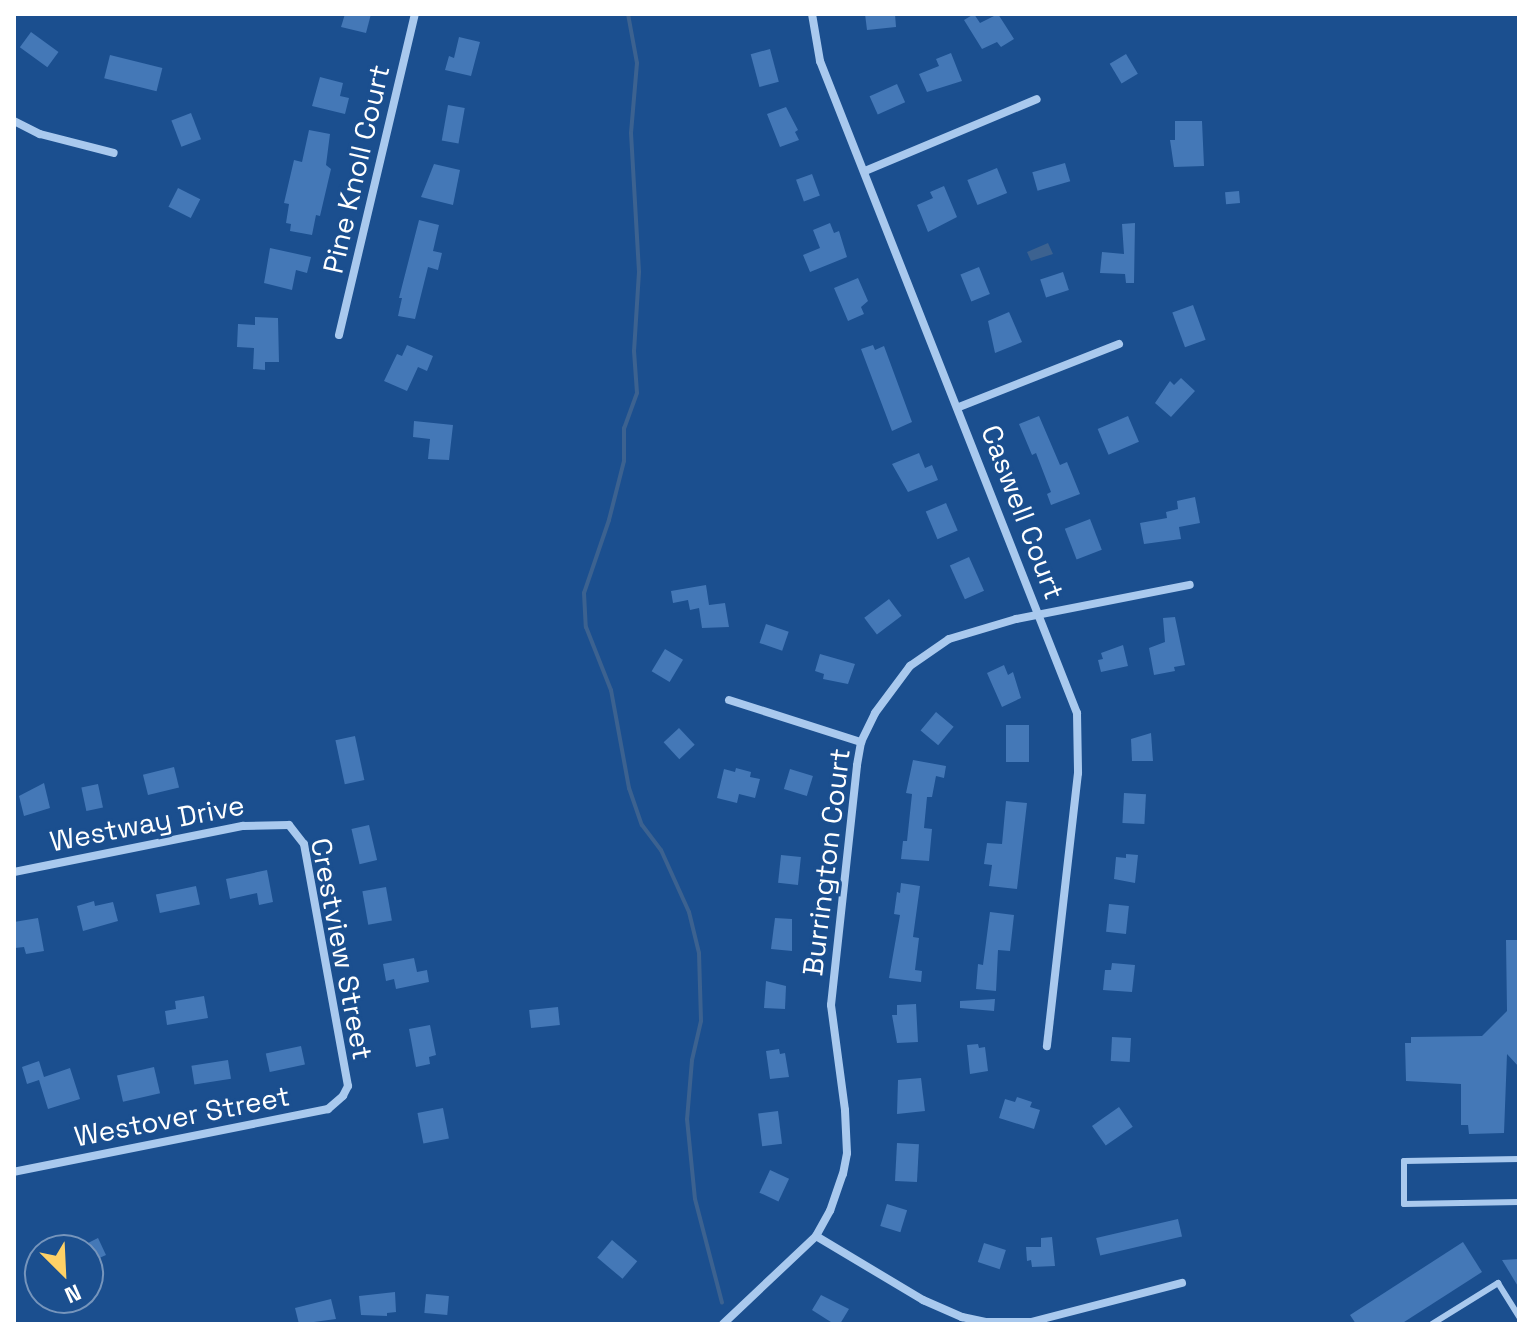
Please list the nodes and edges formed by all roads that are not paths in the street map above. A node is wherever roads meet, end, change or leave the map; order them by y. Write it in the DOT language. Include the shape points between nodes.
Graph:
graph roads {
  1 [pos="415,14"];
  2 [pos="812,14"];
  3 [pos="1037,99"];
  4 [pos="14,121"];
  5 [pos="114,153"];
  6 [pos="865,171"];
  7 [pos="339,335"];
  8 [pos="1119,344"];
  9 [pos="959,407"];
  10 [pos="1190,585"];
  11 [pos="1039,614"];
  12 [pos="729,700"];
  13 [pos="861,742"];
  14 [pos="289,825"];
  15 [pos="14,872"];
  16 [pos="1047,1046"];
  17 [pos="348,1086"];
  18 [pos="1519,1159"];
  19 [pos="14,1172"];
  20 [pos="1519,1202"];
  21 [pos="816,1236"];
  22 [pos="1182,1283"];
  23 [pos="1519,1317"];
  24 [pos="723,1324"];
  25 [pos="1432,1324"];
  1 -- 7 [label="street, Pine Knoll Court"];
  2 -- 6 [label="street, Caswell Court" via="820,61"];
  3 -- 6 [label="street"];
  4 -- 5 [label="street" via="40,134"];
  6 -- 9 [label="street, Caswell Court"];
  8 -- 9 [label="street"];
  9 -- 11 [label="street, Caswell Court"];
  10 -- 11 [label="street, Burrington Court"];
  11 -- 13 [label="street, Burrington Court" via="985,626 928,651 898,679"];
  11 -- 16 [label="street, Caswell Court" via="1074,697 1079,741"];
  12 -- 13 [label="street"];
  13 -- 21 [label="street, Burrington Court" via="831,1005 847,1153 838,1192"];
  14 -- 15 [label="street, Westway Drive" via="243,826"];
  14 -- 17 [label="street, Crestview Street" via="304,844"];
  17 -- 19 [label="street, Westover Street" via="328,1109"];
  18 -- 20 [label="lane" via="1404,1161 1404,1204"];
  21 -- 22 [label="street" via="923,1300 985,1322 1031,1322"];
  21 -- 24 [label="street, Burrington Court"];
  23 -- 25 [label="lane" via="1498,1283"];
}
